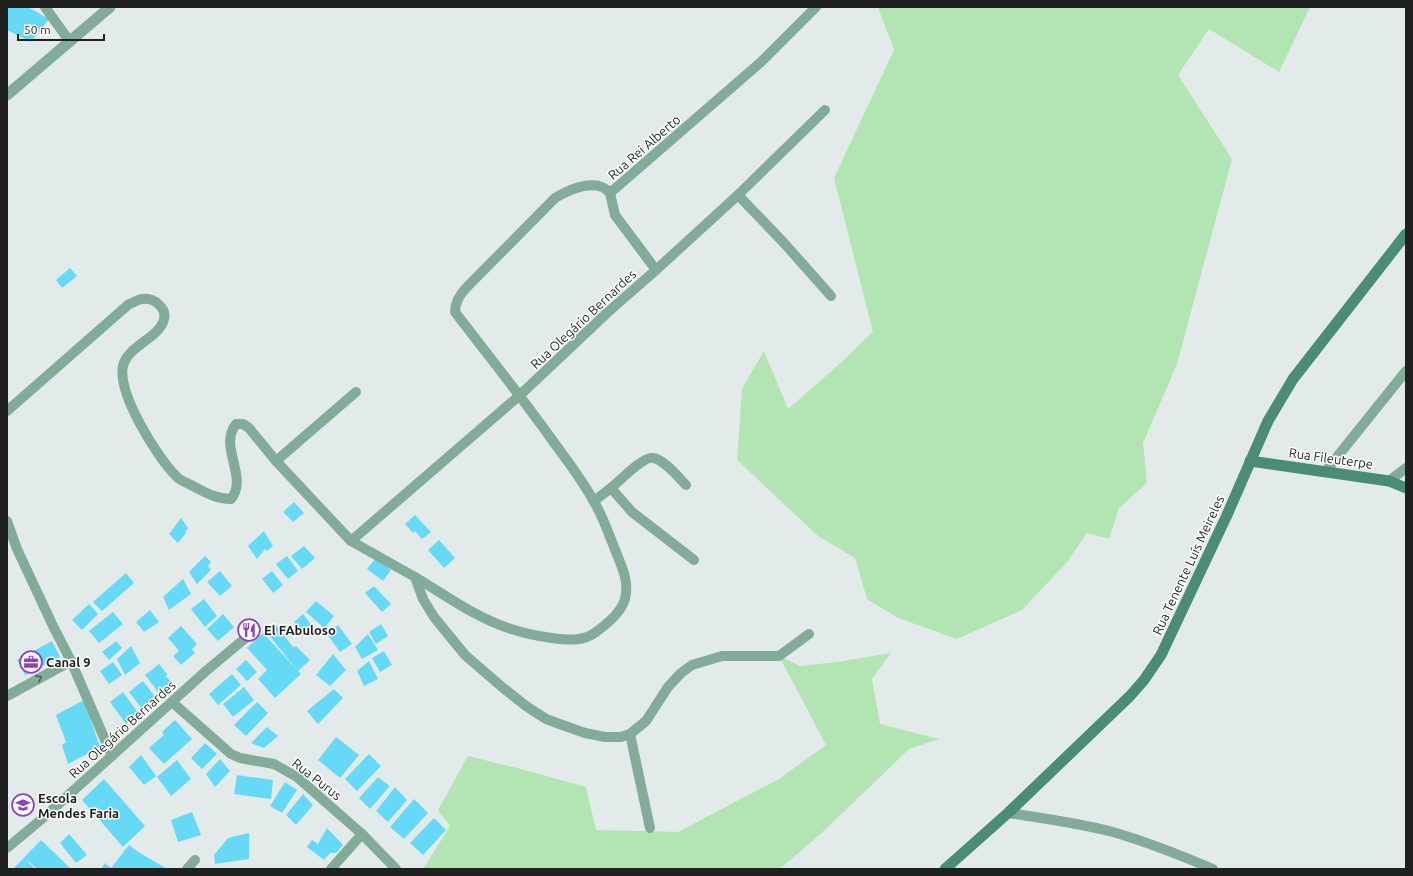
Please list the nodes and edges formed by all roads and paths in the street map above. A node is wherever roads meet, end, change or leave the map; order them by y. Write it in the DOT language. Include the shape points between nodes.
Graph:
graph roads {
  1 [pos="46,7"];
  2 [pos="110,7"];
  3 [pos="816,7"];
  4 [pos="70,42"];
  5 [pos="7,96"];
  6 [pos="825,110"];
  7 [pos="610,193"];
  8 [pos="738,195"];
  9 [pos="1406,234"];
  10 [pos="656,270"];
  11 [pos="831,296"];
  12 [pos="1406,371"];
  13 [pos="356,392"];
  14 [pos="520,395"];
  15 [pos="7,411"];
  16 [pos="276,461"];
  17 [pos="1250,461"];
  18 [pos="1406,468"];
  19 [pos="1325,472"];
  20 [pos="1389,481"];
  21 [pos="686,485"];
  22 [pos="611,488"];
  23 [pos="1406,488"];
  24 [pos="594,500"];
  25 [pos="7,521"];
  26 [pos="352,541"];
  27 [pos="694,560"];
  28 [pos="415,577"];
  29 [pos="255,630"];
  30 [pos="809,634"];
  31 [pos="71,661"];
  32 [pos="7,696"];
  33 [pos="172,702"];
  34 [pos="630,734"];
  35 [pos="112,756"];
  36 [pos="1008,813"];
  37 [pos="650,828"];
  38 [pos="362,834"];
  39 [pos="7,848"];
  40 [pos="195,860"];
  41 [pos="948,868"];
  42 [pos="187,869"];
  43 [pos="331,869"];
  44 [pos="396,869"];
  45 [pos="1213,869"];
  1 -- 4 [label="street"];
  2 -- 4 [label="street"];
  3 -- 7 [label="street, Rua Rei Alberto" via="761,62"];
  4 -- 5 [label="street"];
  6 -- 8 [label="street, Rua Olegário Bernardes"];
  7 -- 10 [label="street" via="615,215"];
  7 -- 14 [label="street, Rua Rei Alberto" via="596,184 563,193 555,198 462,293 456,304 455,312"];
  8 -- 10 [label="street, Rua Olegário Bernardes"];
  8 -- 11 [label="street"];
  9 -- 17 [label="main road, Rua Tenente Luís Meireles" via="1293,379 1268,421"];
  10 -- 14 [label="street, Rua Olegário Bernardes"];
  12 -- 19 [label="street"];
  13 -- 16 [label="street"];
  14 -- 24 [label="street"];
  14 -- 26 [label="street, Rua Olegário Bernardes"];
  15 -- 16 [label="street" via="129,304 149,299 158,304 164,313 164,319 159,329 133,351 123,365 123,373 139,425 176,477 207,494 231,499 235,494 236,480 230,437 231,430 236,424 243,424 249,428"];
  16 -- 26 [label="street"];
  17 -- 19 [label="main road, Rua Fileuterpe"];
  17 -- 36 [label="main road, Rua Tenente Luís Meireles" via="1161,655 1144,680"];
  18 -- 20 [label="street"];
  19 -- 20 [label="main road, Rua Fileuterpe"];
  20 -- 23 [label="main road, Rua Fileuterpe"];
  21 -- 22 [label="street" via="664,463 650,458 638,464"];
  22 -- 24 [label="street"];
  22 -- 27 [label="street" via="632,512"];
  24 -- 28 [label="street" via="626,581 626,592 624,602 616,615 591,636 582,639 562,639 508,628 482,618"];
  25 -- 31 [label="street" via="52,626"];
  26 -- 28 [label="street"];
  28 -- 34 [label="street" via="424,599 446,633 466,655 526,706 546,719 585,733 605,737"];
  29 -- 33 [label="street, Rua Olegário Bernardes"];
  30 -- 34 [label="street" via="779,656 722,656 692,665 668,686 646,721"];
  32 -- 31 [label="street, one-way"];
  31 -- 35 [label="street"];
  33 -- 35 [label="street, Rua Olegário Bernardes"];
  33 -- 38 [label="street, Rua Purus" via="231,754 274,764 297,777"];
  34 -- 37 [label="street"];
  35 -- 39 [label="street, Rua Olegário Bernardes"];
  36 -- 41 [label="main road, Rua Tenente Luís Meireles"];
  36 -- 45 [label="street" via="1074,823 1112,832"];
  38 -- 43 [label="street"];
  38 -- 44 [label="street, Rua Purus"];
  40 -- 42 [label="street"];
}
